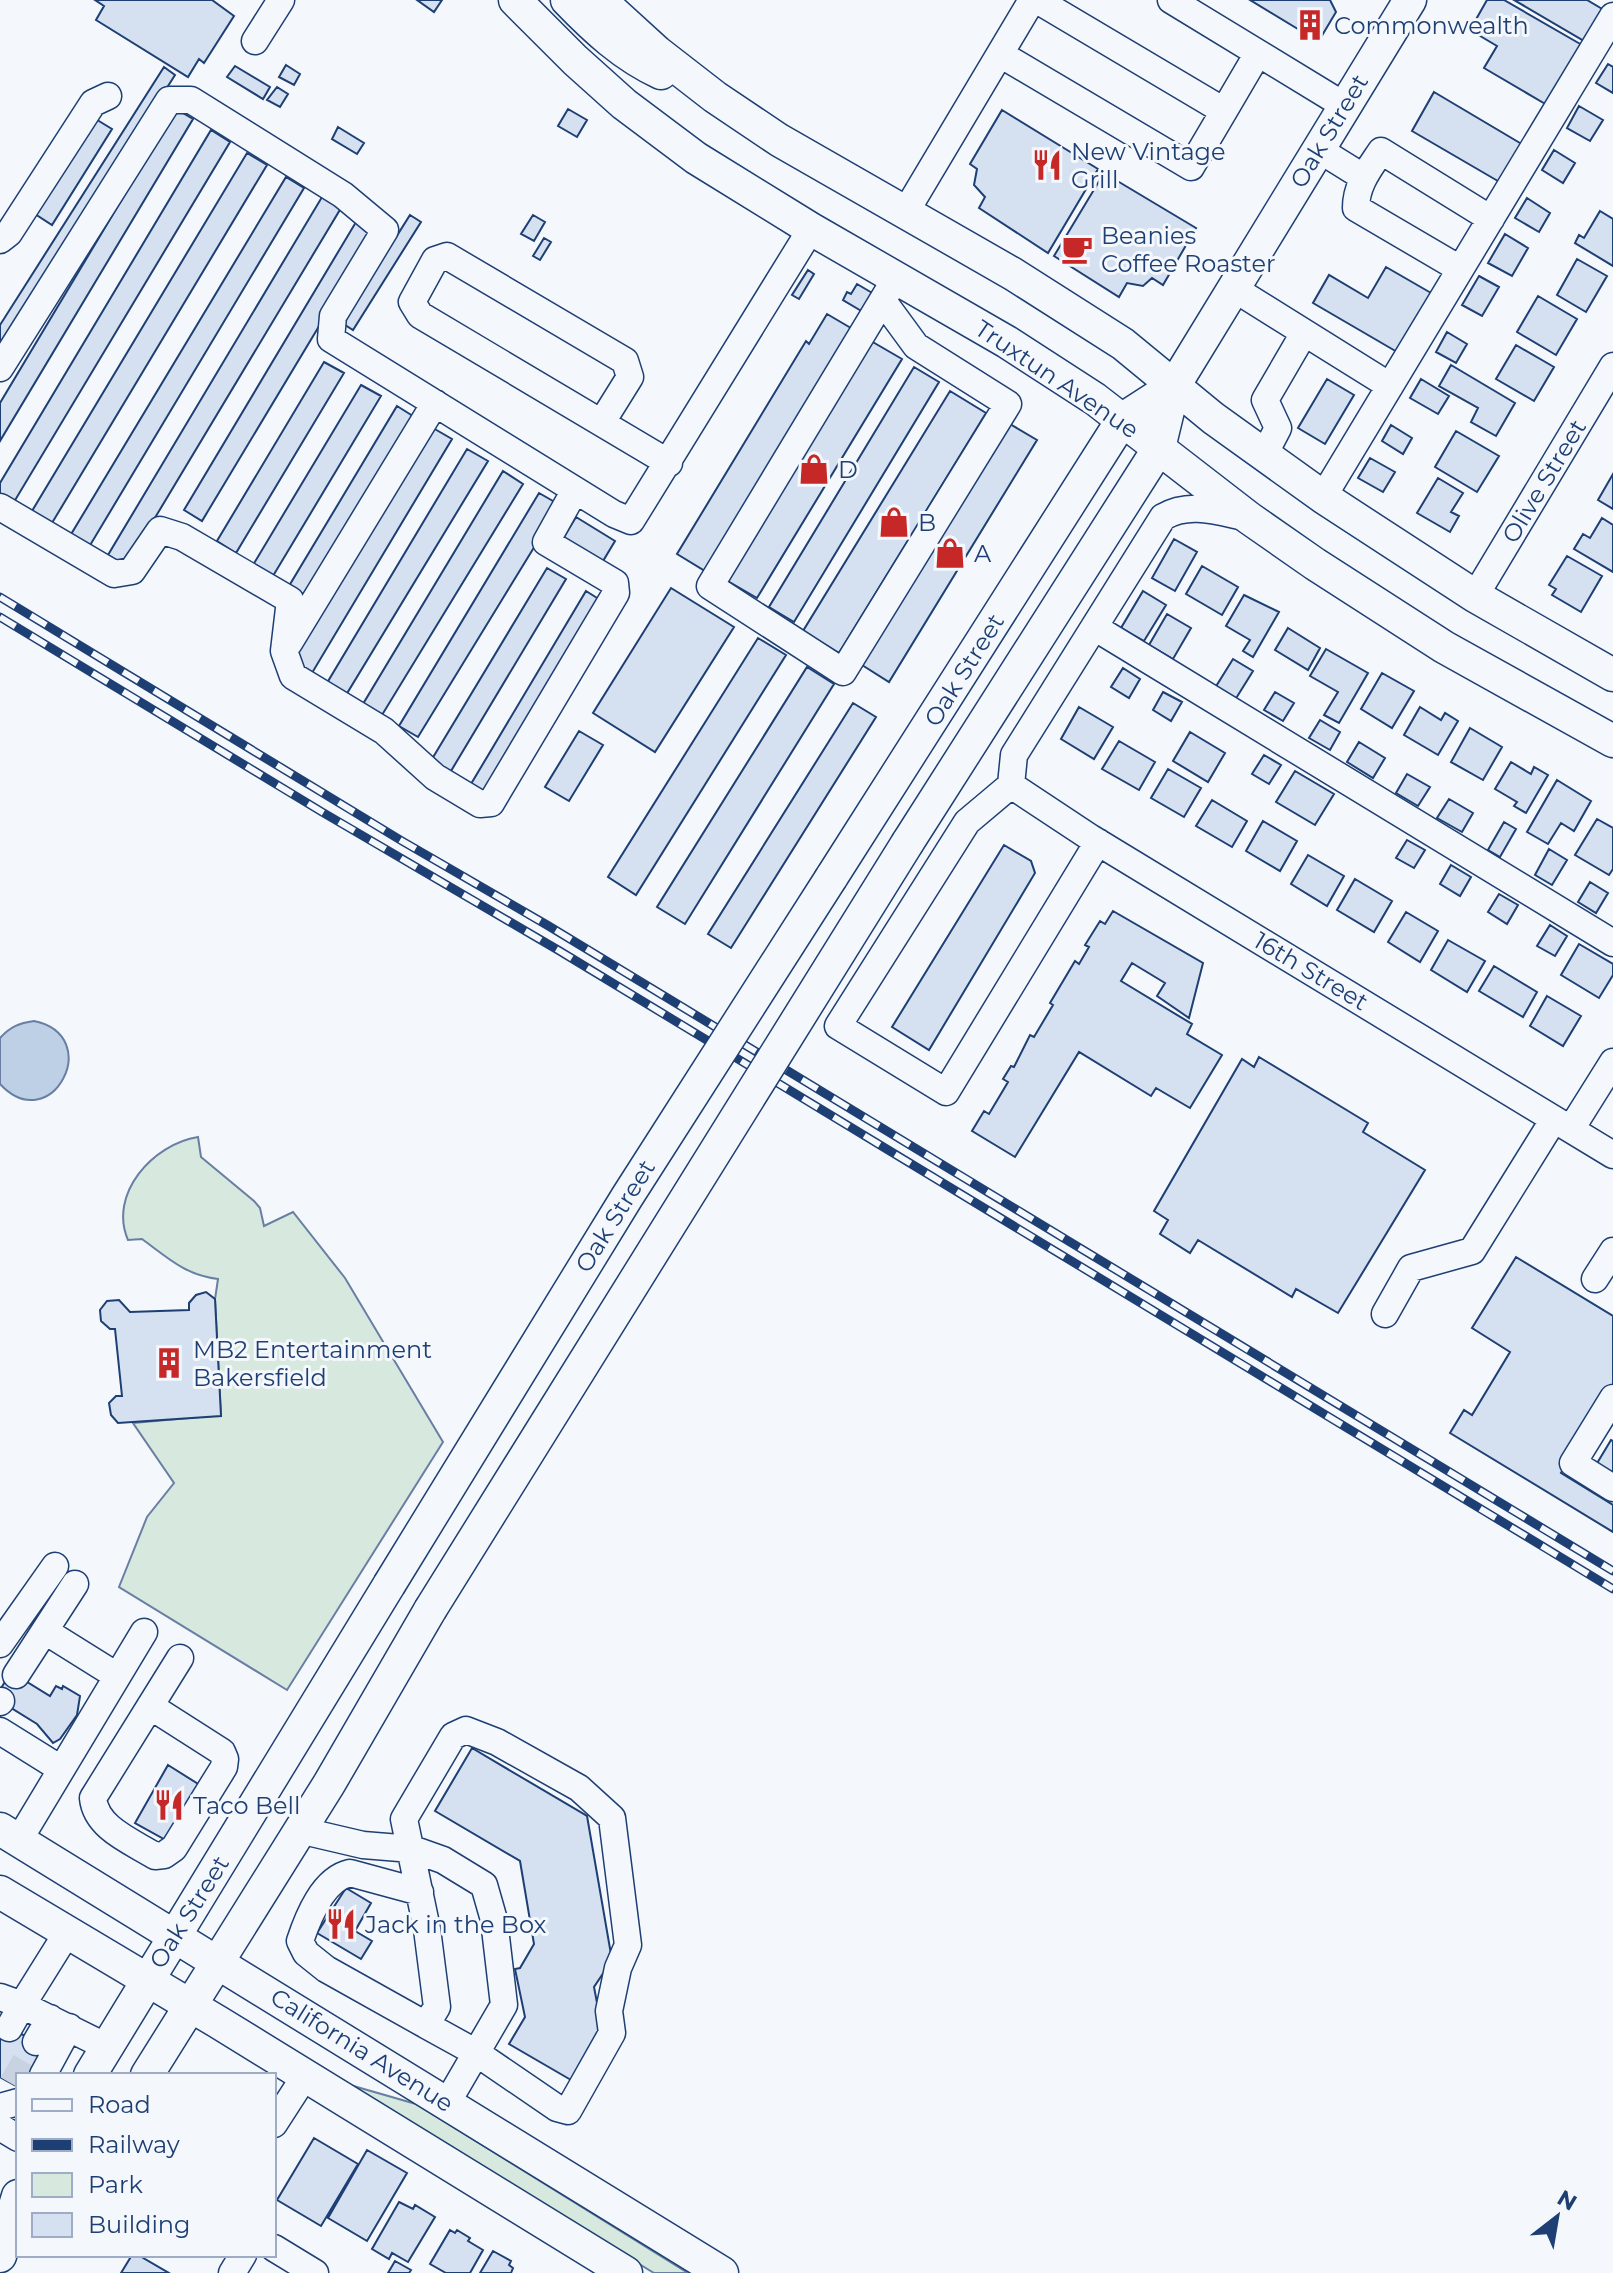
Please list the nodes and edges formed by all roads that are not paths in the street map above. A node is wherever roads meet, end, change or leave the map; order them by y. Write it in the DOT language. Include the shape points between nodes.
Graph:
graph roads {
  1 [pos="281,0"];
  2 [pos="515,0"];
  3 [pos="567,0"];
  4 [pos="600,0"];
  5 [pos="1034,0"];
  6 [pos="1171,0"];
  7 [pos="1410,0"];
  8 [pos="1613,16"];
  9 [pos="255,41"];
  10 [pos="1258,53"];
  11 [pos="1000,54"];
  12 [pos="108,96"];
  13 [pos="715,97"];
  14 [pos="1345,106"];
  15 [pos="1224,111"];
  16 [pos="1318,149"];
  17 [pos="1363,177"];
  18 [pos="905,213"];
  19 [pos="1491,219"];
  20 [pos="811,229"];
  21 [pos="0,240"];
  22 [pos="1460,269"];
  23 [pos="1233,288"];
  24 [pos="889,289"];
  25 [pos="1304,333"];
  26 [pos="1613,366"];
  27 [pos="0,368"];
  28 [pos="1174,386"];
  29 [pos="1390,386"];
  30 [pos="435,403"];
  31 [pos="1123,419"];
  32 [pos="602,422"];
  33 [pos="1159,448"];
  34 [pos="1264,455"];
  35 [pos="669,463"];
  36 [pos="575,490"];
  37 [pos="1323,497"];
  38 [pos="0,507"];
  39 [pos="1249,518"];
  40 [pos="1475,596"];
  41 [pos="1094,627"];
  42 [pos="284,651"];
  43 [pos="1613,675"];
  44 [pos="1613,741"];
  45 [pos="1011,785"];
  46 [pos="1098,842"];
  47 [pos="1613,943"];
  48 [pos="1613,1062"];
  49 [pos="1563,1124"];
  50 [pos="1613,1155"];
  51 [pos="1613,1251"];
  52 [pos="1595,1279"];
  53 [pos="1385,1314"];
  54 [pos="1613,1398"];
  55 [pos="1613,1488"];
  56 [pos="55,1566"];
  57 [pos="75,1584"];
  58 [pos="45,1631"];
  59 [pos="144,1632"];
  60 [pos="0,1644"];
  61 [pos="180,1658"];
  62 [pos="16,1675"];
  63 [pos="117,1676"];
  64 [pos="150,1706"];
  65 [pos="0,1731"];
  66 [pos="61,1769"];
  67 [pos="299,1830"];
  68 [pos="9,1834"];
  69 [pos="412,1849"];
  70 [pos="0,1892"];
  71 [pos="420,1892"];
  72 [pos="67,1933"];
  73 [pos="175,1934"];
  74 [pos="217,1961"];
  75 [pos="146,1981"];
  76 [pos="189,2007"];
  77 [pos="10,2010"];
  78 [pos="59,2022"];
  79 [pos="426,2025"];
  80 [pos="36,2042"];
  81 [pos="107,2047"];
  82 [pos="475,2052"];
  83 [pos="44,2073"];
  84 [pos="91,2073"];
  85 [pos="148,2073"];
  86 [pos="305,2076"];
  87 [pos="10,2093"];
  88 [pos="447,2103"];
  89 [pos="0,2107"];
  90 [pos="276,2121"];
  91 [pos="16,2203"];
  92 [pos="276,2249"];
  93 [pos="16,2254"];
  94 [pos="0,2256"];
  95 [pos="0,2267"];
  96 [pos="315,2273"];
  97 [pos="626,2273"];
  98 [pos="722,2273"];
  1 -- 9 [label="street"];
  2 -- 20 [label="main road, Truxtun Avenue" via="624,104 696,158"];
  3 -- 13 [label="main road" via="634,61"];
  4 -- 13 [label="main road"];
  5 -- 11 [label="street"];
  5 -- 15 [label="street"];
  6 -- 10 [label="street"];
  7 -- 14 [label="main road, Oak Street"];
  8 -- 19 [label="street"];
  10 -- 14 [label="street"];
  10 -- 15 [label="street"];
  11 -- 15 [label="street" via="1191,167"];
  11 -- 18 [label="street"];
  12 -- 21 [label="street" via="93,103"];
  13 -- 18 [label="main road"];
  14 -- 16 [label="main road, Oak Street"];
  16 -- 17 [label="street"];
  16 -- 23 [label="main road, Oak Street"];
  17 -- 19 [label="street" via="1381,151"];
  17 -- 22 [label="street" via="1356,208"];
  18 -- 28 [label="main road" via="1123,344"];
  19 -- 22 [label="street"];
  20 -- 24 [label="main road, Truxtun Avenue"];
  20 -- 35 [label="street"];
  22 -- 29 [label="street"];
  23 -- 25 [label="street"];
  23 -- 28 [label="main road, Oak Street"];
  24 -- 24 [label="street" via="710,586 843,672 1008,404 916,346"];
  24 -- 31 [label="main road, Truxtun Avenue" via="1007,342"];
  25 -- 29 [label="street"];
  25 -- 34 [label="street" via="1265,400 1278,428"];
  26 -- 40 [label="street, Olive Street"];
  27 -- 30 [label="street" via="169,100 191,100 343,195 385,230 333,316 331,339"];
  28 -- 31 [label="main road, Oak Street"];
  28 -- 33 [label="main road, Oak Street"];
  28 -- 34 [label="main road"];
  29 -- 37 [label="street"];
  30 -- 36 [label="street"];
  30 -- 42 [label="street"];
  31 -- 33 [label="main road, Truxtun Avenue"];
  31 -- 73 [label="main road, Oak Street, bridge" via="618,1210"];
  32 -- 32 [label="street" via="420,315 412,302 435,260 447,256 625,361 630,377"];
  32 -- 35 [label="street"];
  33 -- 39 [label="main road, Truxtun Avenue"];
  33 -- 67 [label="main road, Oak Street, bridge" via="430,1610"];
  34 -- 37 [label="main road"];
  35 -- 36 [label="street" via="631,521"];
  36 -- 42 [label="street" via="546,542 615,583 616,593 491,803 480,804 435,777 384,731 293,676"];
  37 -- 40 [label="main road"];
  38 -- 42 [label="street" via="114,574 132,571 160,530 182,537 290,600"];
  39 -- 41 [label="street" via="1191,507 1163,517"];
  39 -- 44 [label="main road, Truxtun Avenue" via="1444,647"];
  40 -- 43 [label="main road"];
  41 -- 45 [label="street" via="1014,755"];
  41 -- 47 [label="street"];
  45 -- 46 [label="street, 16th Street"];
  45 -- 46 [label="street" via="967,822 838,1026 946,1092"];
  46 -- 49 [label="street, 16th Street"];
  48 -- 49 [label="street"];
  49 -- 50 [label="street, 16th Street"];
  49 -- 53 [label="street" via="1472,1251 1411,1268"];
  51 -- 52 [label="street"];
  54 -- 55 [label="street" via="1573,1463"];
  56 -- 60 [label="street"];
  57 -- 58 [label="street"];
  58 -- 62 [label="street"];
  58 -- 63 [label="street"];
  59 -- 63 [label="street"];
  61 -- 64 [label="street"];
  63 -- 66 [label="street"];
  64 -- 64 [label="street" via="93,1798 102,1823 155,1856 174,1848 225,1759"];
  65 -- 66 [label="street"];
  66 -- 68 [label="street"];
  67 -- 69 [label="street" via="363,1845"];
  67 -- 74 [label="main road, Oak Street"];
  68 -- 73 [label="main road, California Avenue"];
  69 -- 71 [label="street"];
  69 -- 82 [label="street" via="443,1860 484,1885 494,1920 504,2005"];
  69 -- 82 [label="street" via="404,1819 453,1736 466,1730 579,1788 612,1818 628,1945 609,2011 612,2033 568,2111"];
  70 -- 72 [label="main road"];
  71 -- 79 [label="street" via="437,2007"];
  71 -- 79 [label="street" via="350,1873 339,1875 308,1918 300,1941 326,1969"];
  72 -- 75 [label="main road"];
  72 -- 77 [label="street"];
  73 -- 74 [label="main road, California Avenue"];
  73 -- 75 [label="main road, Oak Street"];
  74 -- 76 [label="main road, Oak Street"];
  74 -- 88 [label="main road, California Avenue"];
  75 -- 76 [label="main road"];
  75 -- 81 [label="main road, Oak Street"];
  76 -- 85 [label="main road, Oak Street"];
  76 -- 86 [label="main road"];
  77 -- 78 [label="street"];
  78 -- 80 [label="street"];
  78 -- 81 [label="street"];
  78 -- 83 [label="street"];
  79 -- 82 [label="street"];
  81 -- 84 [label="main road, Oak Street"];
  82 -- 88 [label="street"];
  86 -- 90 [label="street"];
  86 -- 97 [label="main road"];
  87 -- 89 [label="street"];
  88 -- 98 [label="main road, California Avenue"];
  91 -- 94 [label="main road"];
  92 -- 96 [label="street"];
  93 -- 95 [label="main road"];
}
